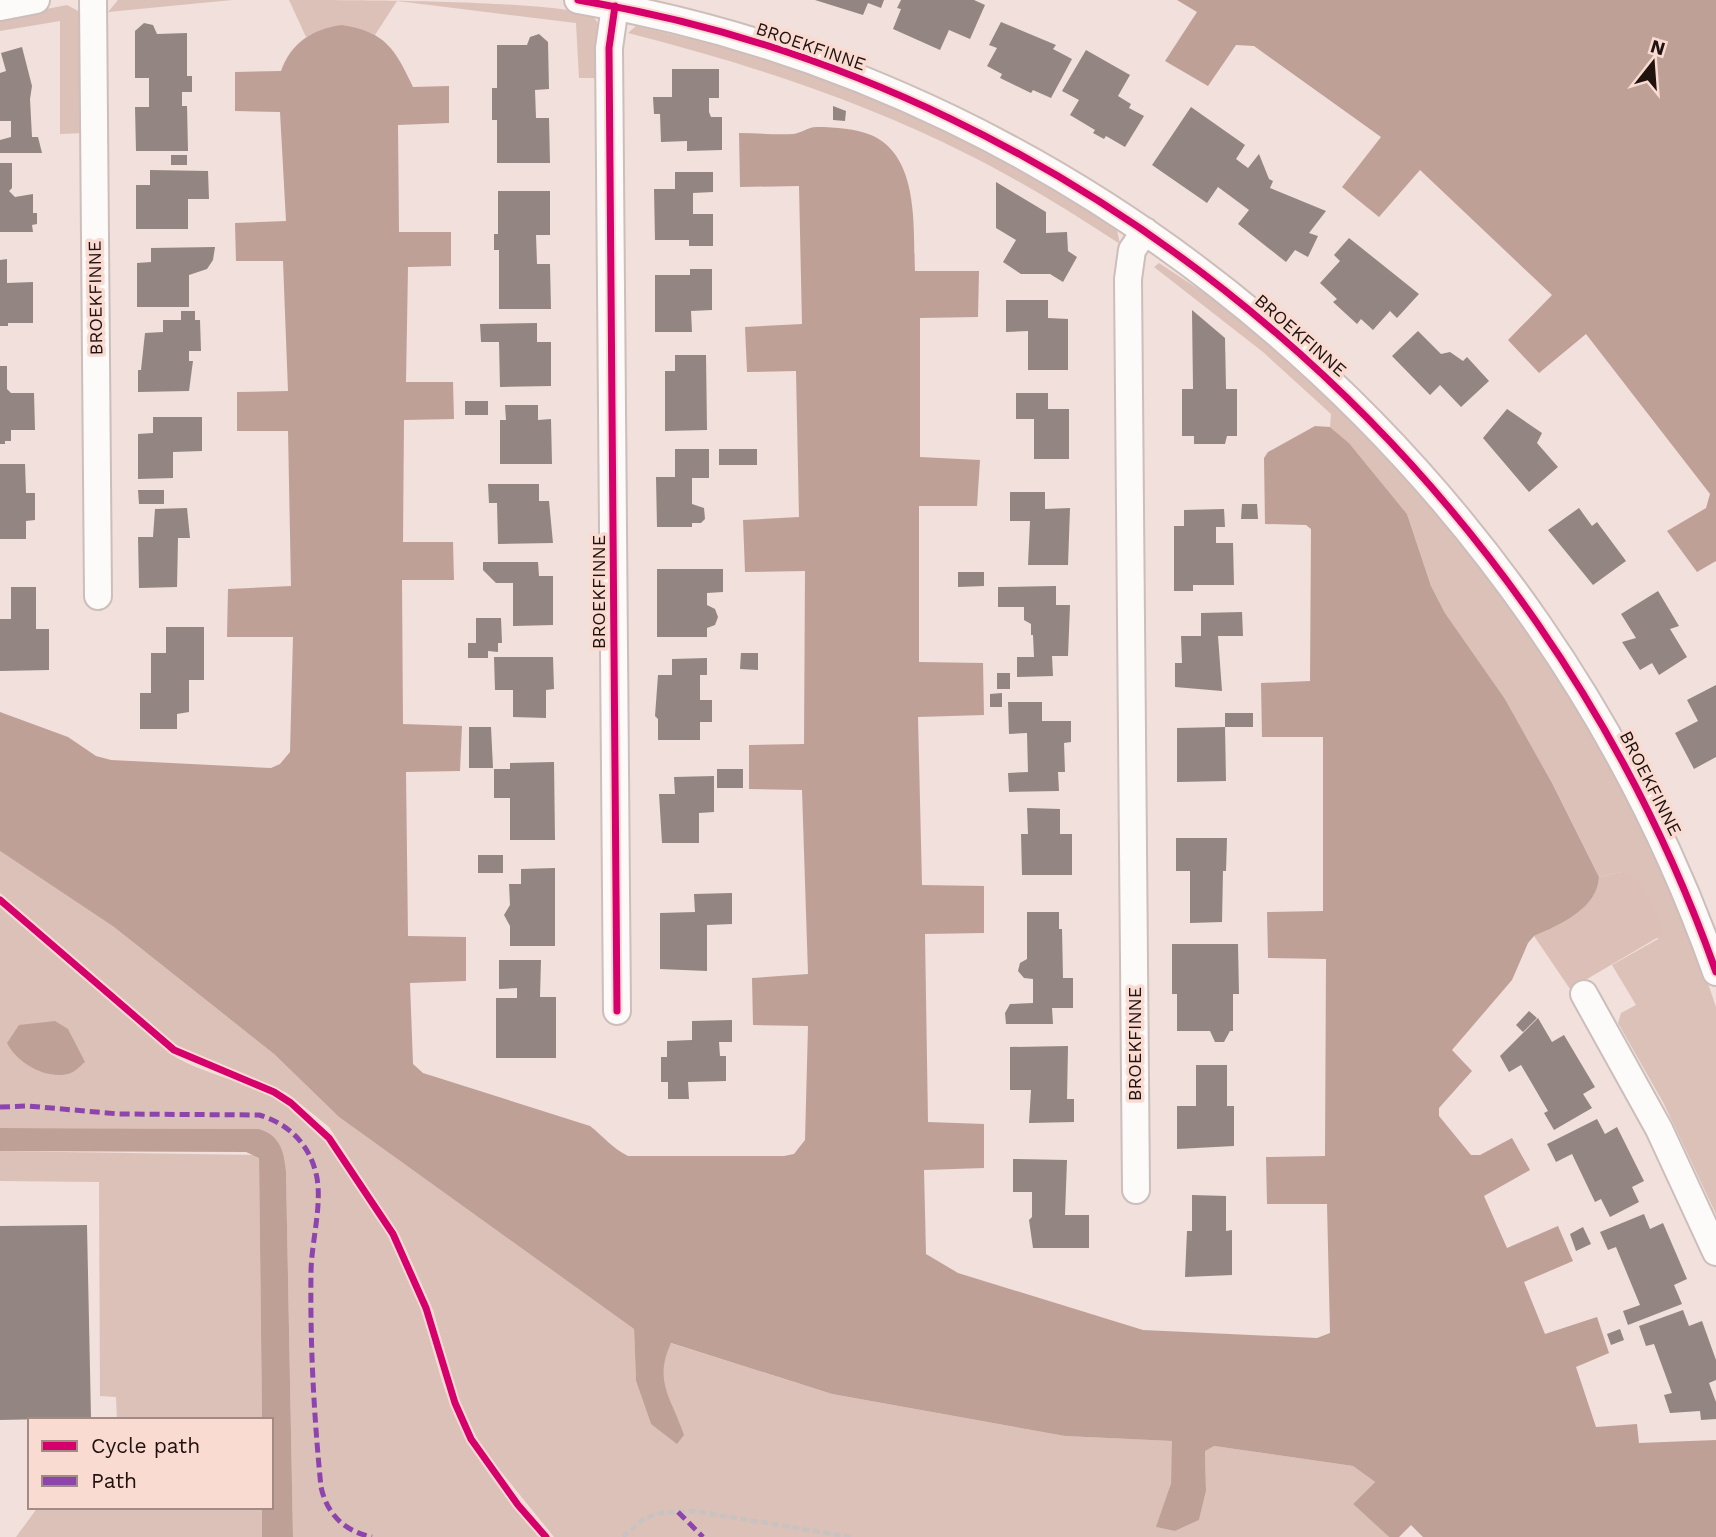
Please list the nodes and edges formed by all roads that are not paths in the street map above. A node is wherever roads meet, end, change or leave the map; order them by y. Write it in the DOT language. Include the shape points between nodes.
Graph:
graph roads {
  1 [pos="36,0"];
  2 [pos="93,0"];
  3 [pos="578,0"];
  4 [pos="615,6"];
  5 [pos="0,7"];
  6 [pos="1144,231"];
  7 [pos="98,596"];
  8 [pos="1716,972"];
  9 [pos="1584,993"];
  10 [pos="617,1011"];
  11 [pos="1136,1190"];
  12 [pos="1716,1252"];
  1 -- 5 [label="street"];
  2 -- 7 [label="street, BROEKFINNE"];
  3 -- 4 [label="street, BROEKFINNE"];
  4 -- 6 [label="street, BROEKFINNE" via="799,57 922,106 1054,175"];
  4 -- 10 [label="street, BROEKFINNE" via="609,48"];
  6 -- 8 [label="street, BROEKFINNE" via="1309,359 1405,455 1499,567 1552,643 1628,770 1669,852"];
  6 -- 11 [label="street, BROEKFINNE" via="1132,250 1128,279"];
  9 -- 12 [label="street" via="1659,1129"];
}
